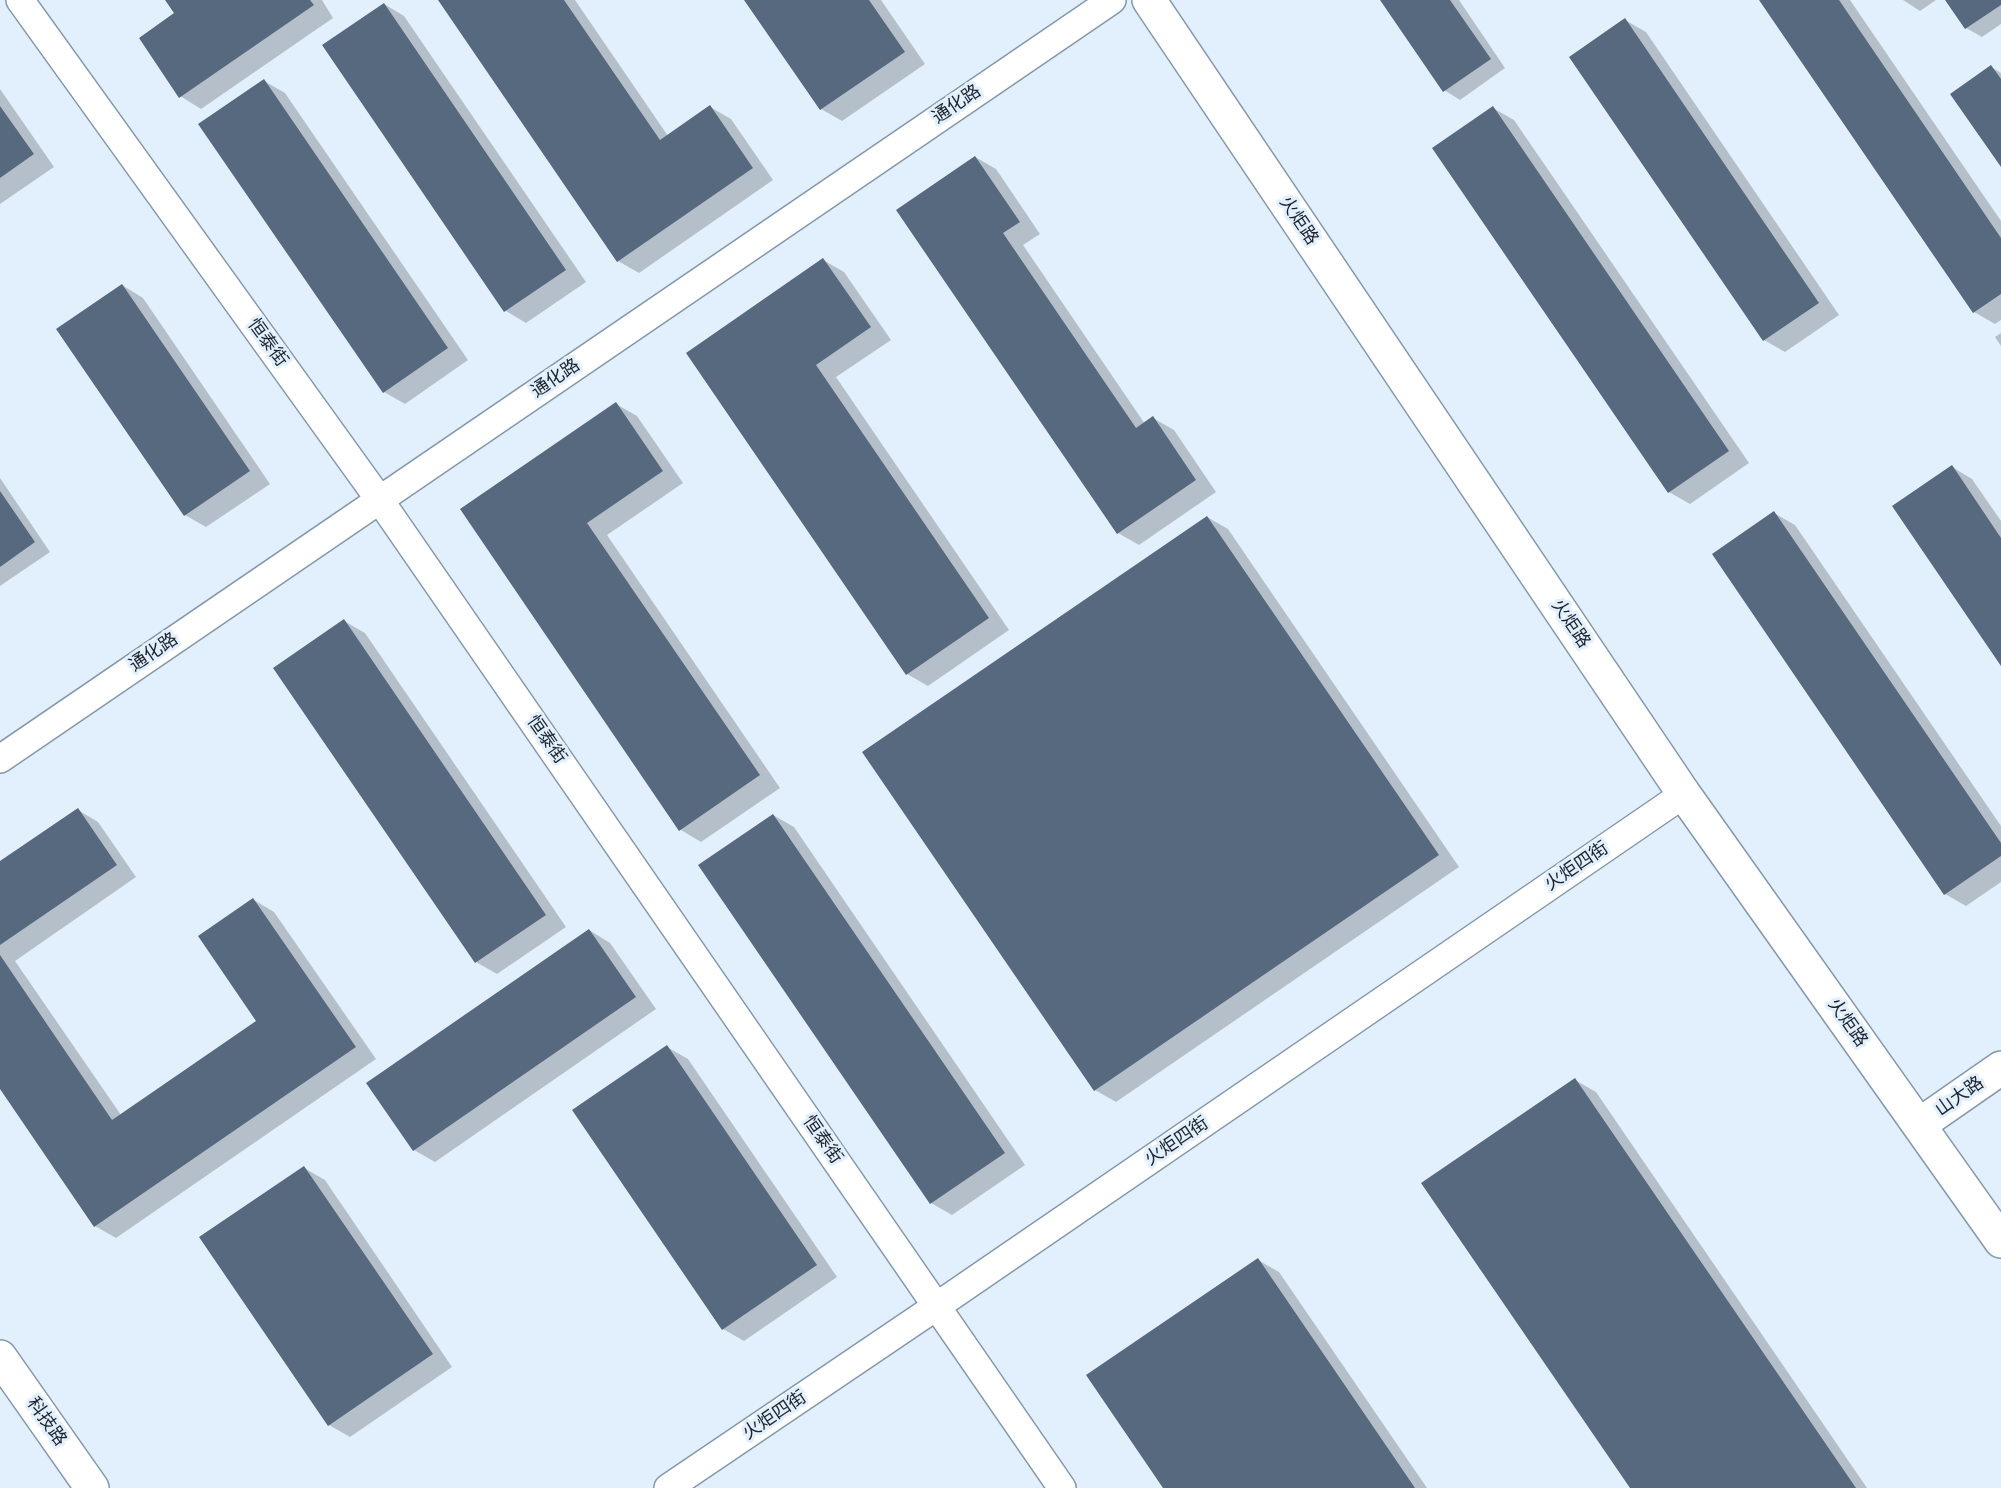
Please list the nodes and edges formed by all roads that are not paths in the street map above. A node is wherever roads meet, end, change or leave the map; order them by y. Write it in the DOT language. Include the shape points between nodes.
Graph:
graph roads {
  1 [pos="20,0"];
  2 [pos="1112,0"];
  3 [pos="1149,0"];
  4 [pos="379,499"];
  5 [pos="0,759"];
  6 [pos="1684,794"];
  7 [pos="2001,1068"];
  8 [pos="1919,1125"];
  9 [pos="2001,1241"];
  10 [pos="937,1306"];
  11 [pos="0,1357"];
  12 [pos="92,1488"];
  13 [pos="668,1488"];
  14 [pos="1062,1488"];
  1 -- 4 [label="street, 恒泰街"];
  2 -- 4 [label="street, 通化路"];
  3 -- 6 [label="main road, 火炬路"];
  4 -- 5 [label="street, 通化路"];
  4 -- 10 [label="street, 恒泰街"];
  6 -- 8 [label="main road, 火炬路"];
  6 -- 10 [label="street, 火炬四街"];
  7 -- 8 [label="main road, 山大路"];
  8 -- 9 [label="main road, 火炬路"];
  10 -- 13 [label="street, 火炬四街"];
  10 -- 14 [label="street, 恒泰街"];
  11 -- 12 [label="main road, 科技路"];
}
